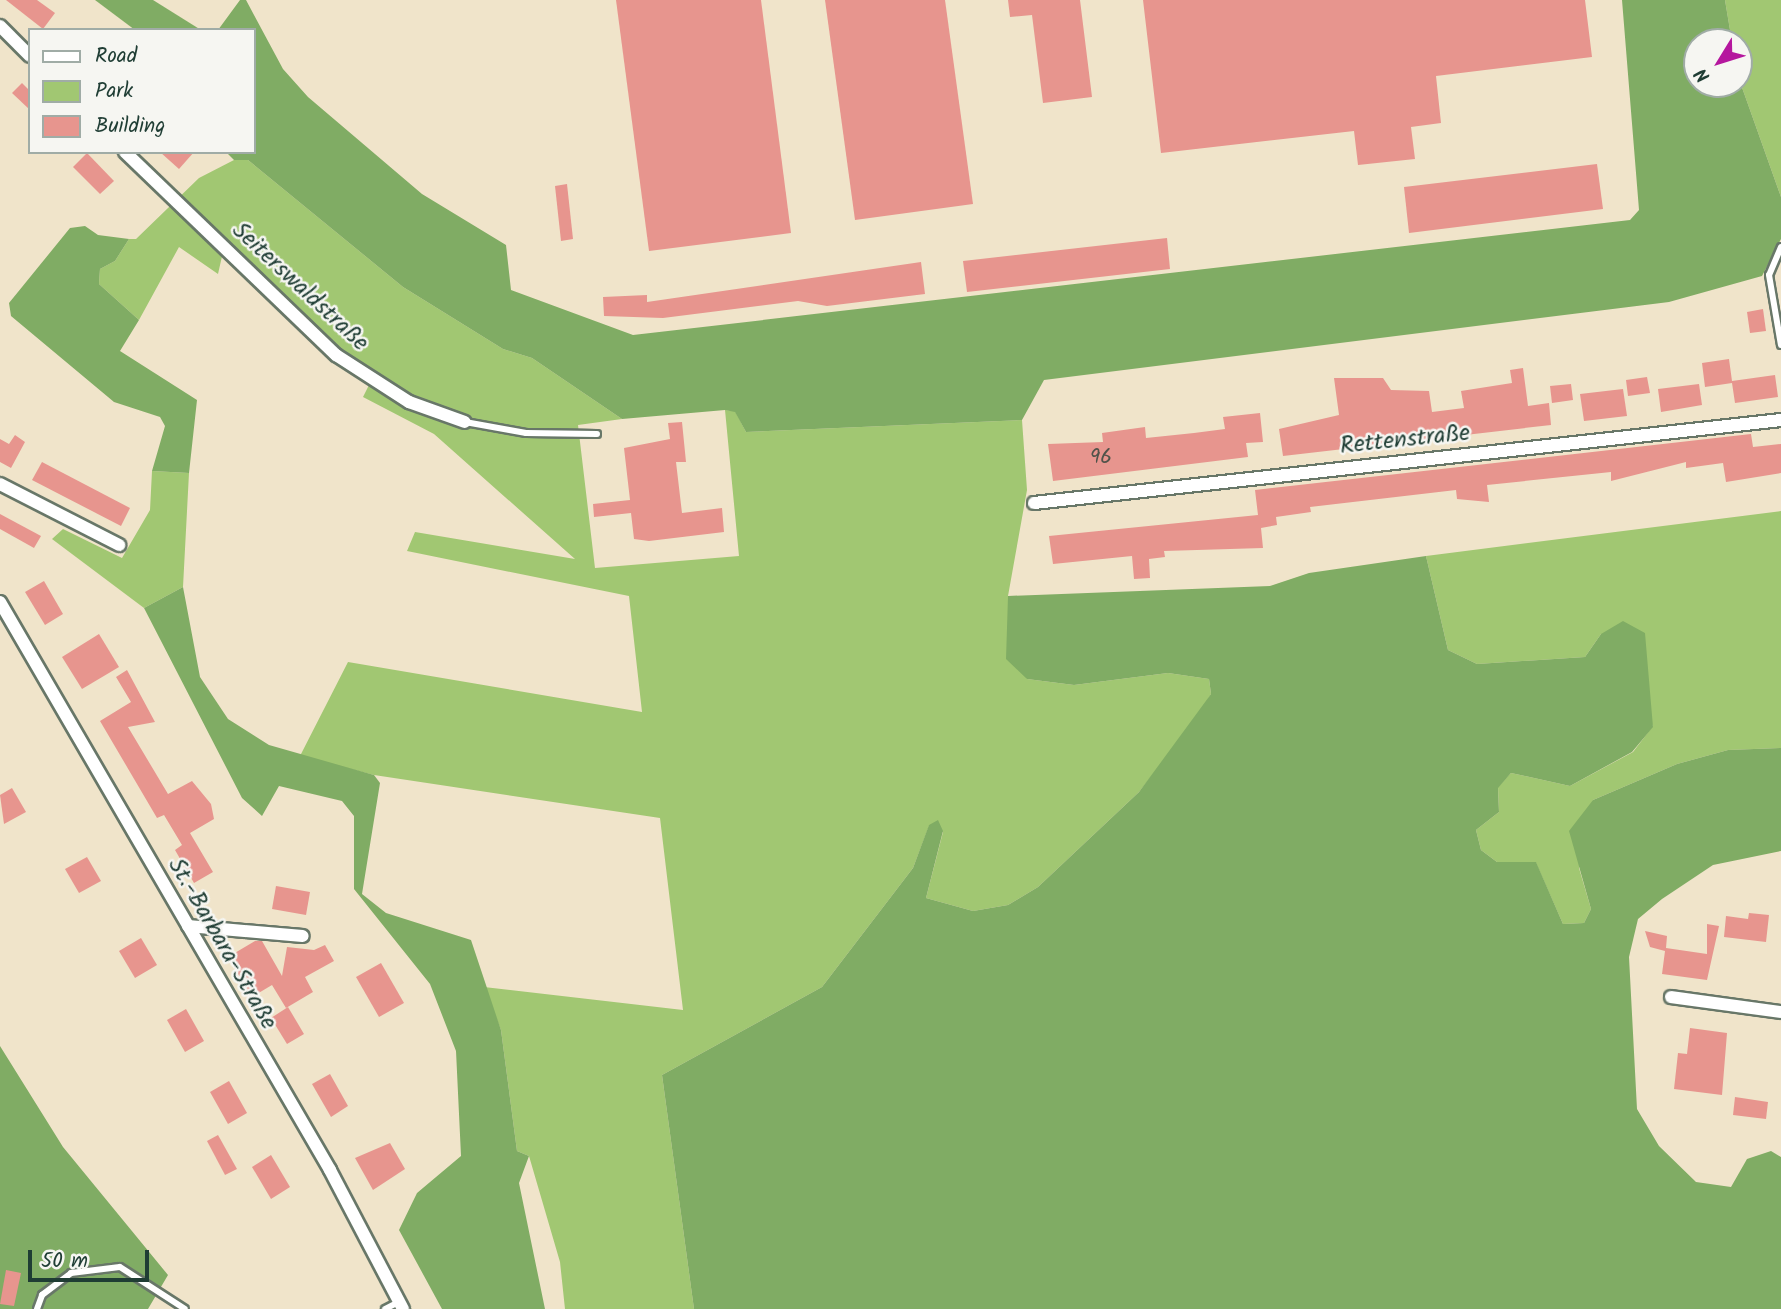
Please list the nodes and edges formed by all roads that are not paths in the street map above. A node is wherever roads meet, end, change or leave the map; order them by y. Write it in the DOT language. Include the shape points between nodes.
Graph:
graph roads {
  1 [pos="0,26"];
  2 [pos="28,54"];
  3 [pos="127,154"];
  4 [pos="1781,247"];
  5 [pos="1781,345"];
  6 [pos="1781,420"];
  7 [pos="466,422"];
  8 [pos="597,434"];
  9 [pos="0,484"];
  10 [pos="1034,503"];
  11 [pos="119,545"];
  12 [pos="0,603"];
  13 [pos="188,926"];
  14 [pos="303,936"];
  15 [pos="1671,997"];
  16 [pos="1781,1012"];
  17 [pos="401,1305"];
  18 [pos="37,1309"];
  19 [pos="186,1309"];
  20 [pos="385,1309"];
  1 -- 2 [label="street"];
  3 -- 7 [label="street, Seiterswaldstraße" via="336,355 409,402"];
  4 -- 5 [label="lane" via="1769,275"];
  6 -- 10 [label="street, Rettenstraße"];
  7 -- 8 [label="lane" via="526,433"];
  9 -- 11 [label="street"];
  12 -- 13 [label="street, St.-Barbara-Straße"];
  13 -- 14 [label="street"];
  13 -- 17 [label="street, St.-Barbara-Straße"];
  15 -- 16 [label="street"];
  17 -- 20 [label="lane"];
  18 -- 19 [label="lane" via="42,1294 71,1273 120,1266"];
}
